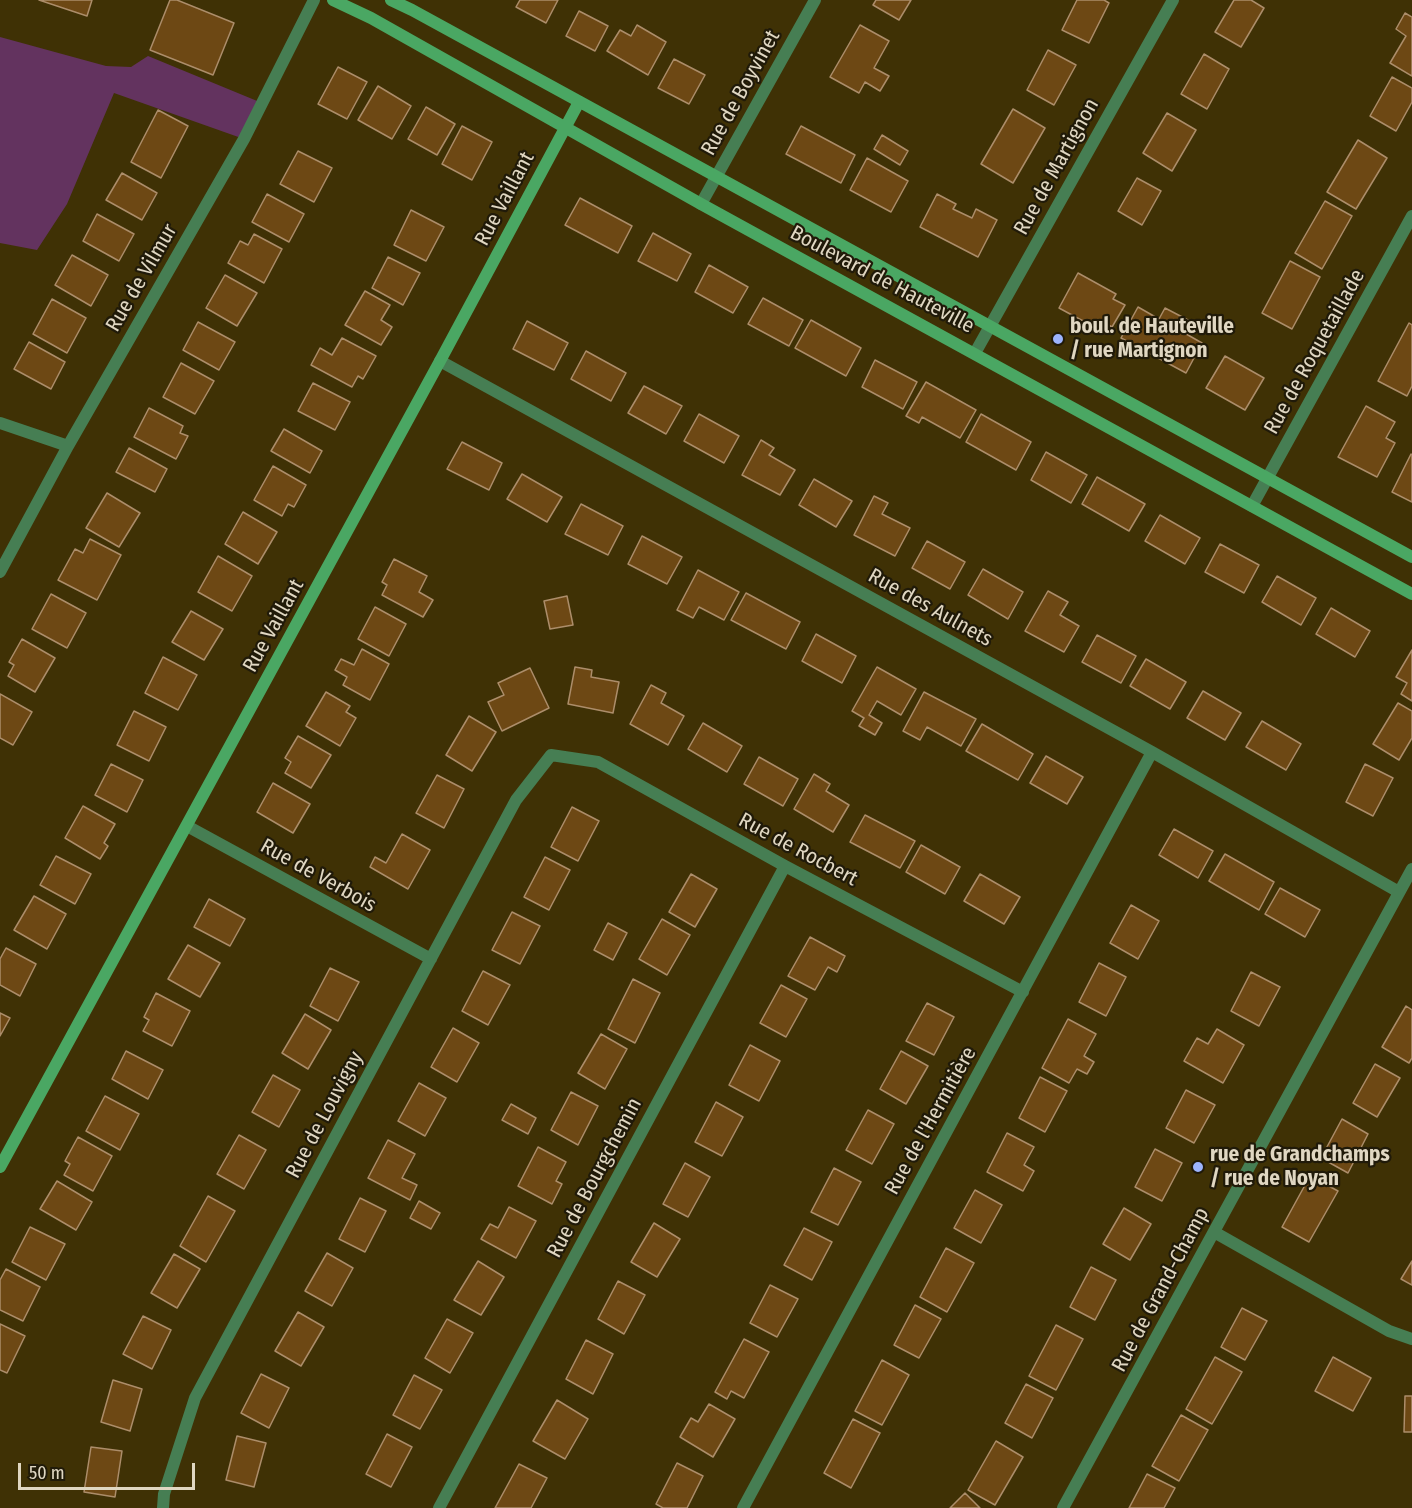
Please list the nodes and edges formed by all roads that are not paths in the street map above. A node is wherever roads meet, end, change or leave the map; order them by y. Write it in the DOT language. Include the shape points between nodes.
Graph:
graph roads {
  1 [pos="314,0"];
  2 [pos="333,0"];
  3 [pos="391,0"];
  4 [pos="814,0"];
  5 [pos="1173,0"];
  6 [pos="579,102"];
  7 [pos="565,128"];
  8 [pos="716,178"];
  9 [pos="700,204"];
  10 [pos="1412,216"];
  11 [pos="991,326"];
  12 [pos="975,353"];
  13 [pos="440,361"];
  14 [pos="0,423"];
  15 [pos="68,447"];
  16 [pos="1268,478"];
  17 [pos="1252,506"];
  18 [pos="1412,557"];
  19 [pos="0,572"];
  20 [pos="1412,594"];
  21 [pos="1152,752"];
  22 [pos="551,755"];
  23 [pos="187,826"];
  24 [pos="786,866"];
  25 [pos="1412,869"];
  26 [pos="1399,892"];
  27 [pos="431,959"];
  28 [pos="1023,992"];
  29 [pos="0,1167"];
  30 [pos="1214,1232"];
  31 [pos="1412,1339"];
  32 [pos="163,1508"];
  33 [pos="439,1508"];
  34 [pos="743,1508"];
  35 [pos="1063,1508"];
  1 -- 15 [label="street, Rue de Vilmur" via="244,139"];
  2 -- 7 [label="street, Boulevard de Hauteville"];
  3 -- 6 [label="street, Boulevard de Hauteville"];
  4 -- 8 [label="street, Rue de Boyvinet"];
  5 -- 11 [label="street, Rue de Martignon"];
  6 -- 7 [label="street, Rue Vaillant"];
  6 -- 8 [label="street, Boulevard de Hauteville"];
  7 -- 9 [label="street, Boulevard de Hauteville"];
  7 -- 13 [label="street, Rue Vaillant"];
  8 -- 9 [label="street, Rue de Boyvinet"];
  8 -- 11 [label="street, Boulevard de Hauteville"];
  9 -- 12 [label="street, Boulevard de Hauteville"];
  10 -- 16 [label="street, Rue de Roquetaillade"];
  11 -- 12 [label="street, Rue de Martignon"];
  11 -- 16 [label="street, Boulevard de Hauteville"];
  12 -- 17 [label="street, Boulevard de Hauteville"];
  13 -- 21 [label="street, Rue des Aulnets"];
  13 -- 23 [label="street, Rue Vaillant"];
  14 -- 15 [label="street"];
  15 -- 19 [label="street, Rue de Vilmur"];
  16 -- 17 [label="street, Rue de Roquetaillade"];
  16 -- 18 [label="street, Boulevard de Hauteville"];
  17 -- 20 [label="street, Boulevard de Hauteville"];
  21 -- 26 [label="street, Rue des Aulnets"];
  21 -- 28 [label="street, Rue de l'Hermitière"];
  22 -- 24 [label="street, Rue de Rocbert" via="598,762"];
  22 -- 27 [label="street, Rue de Louvigny" via="516,800"];
  23 -- 27 [label="street, Rue de Verbois"];
  23 -- 29 [label="street, Rue Vaillant"];
  24 -- 28 [label="street, Rue de Rocbert"];
  24 -- 33 [label="street, Rue de Bourgchemin"];
  25 -- 26 [label="street, Rue de Grand-Champ"];
  26 -- 30 [label="street, Rue de Grand-Champ"];
  27 -- 32 [label="street, Rue de Louvigny" via="195,1398"];
  28 -- 34 [label="street, Rue de l'Hermitière"];
  30 -- 31 [label="street" via="1389,1331"];
  30 -- 35 [label="street, Rue de Grand-Champ"];
}
